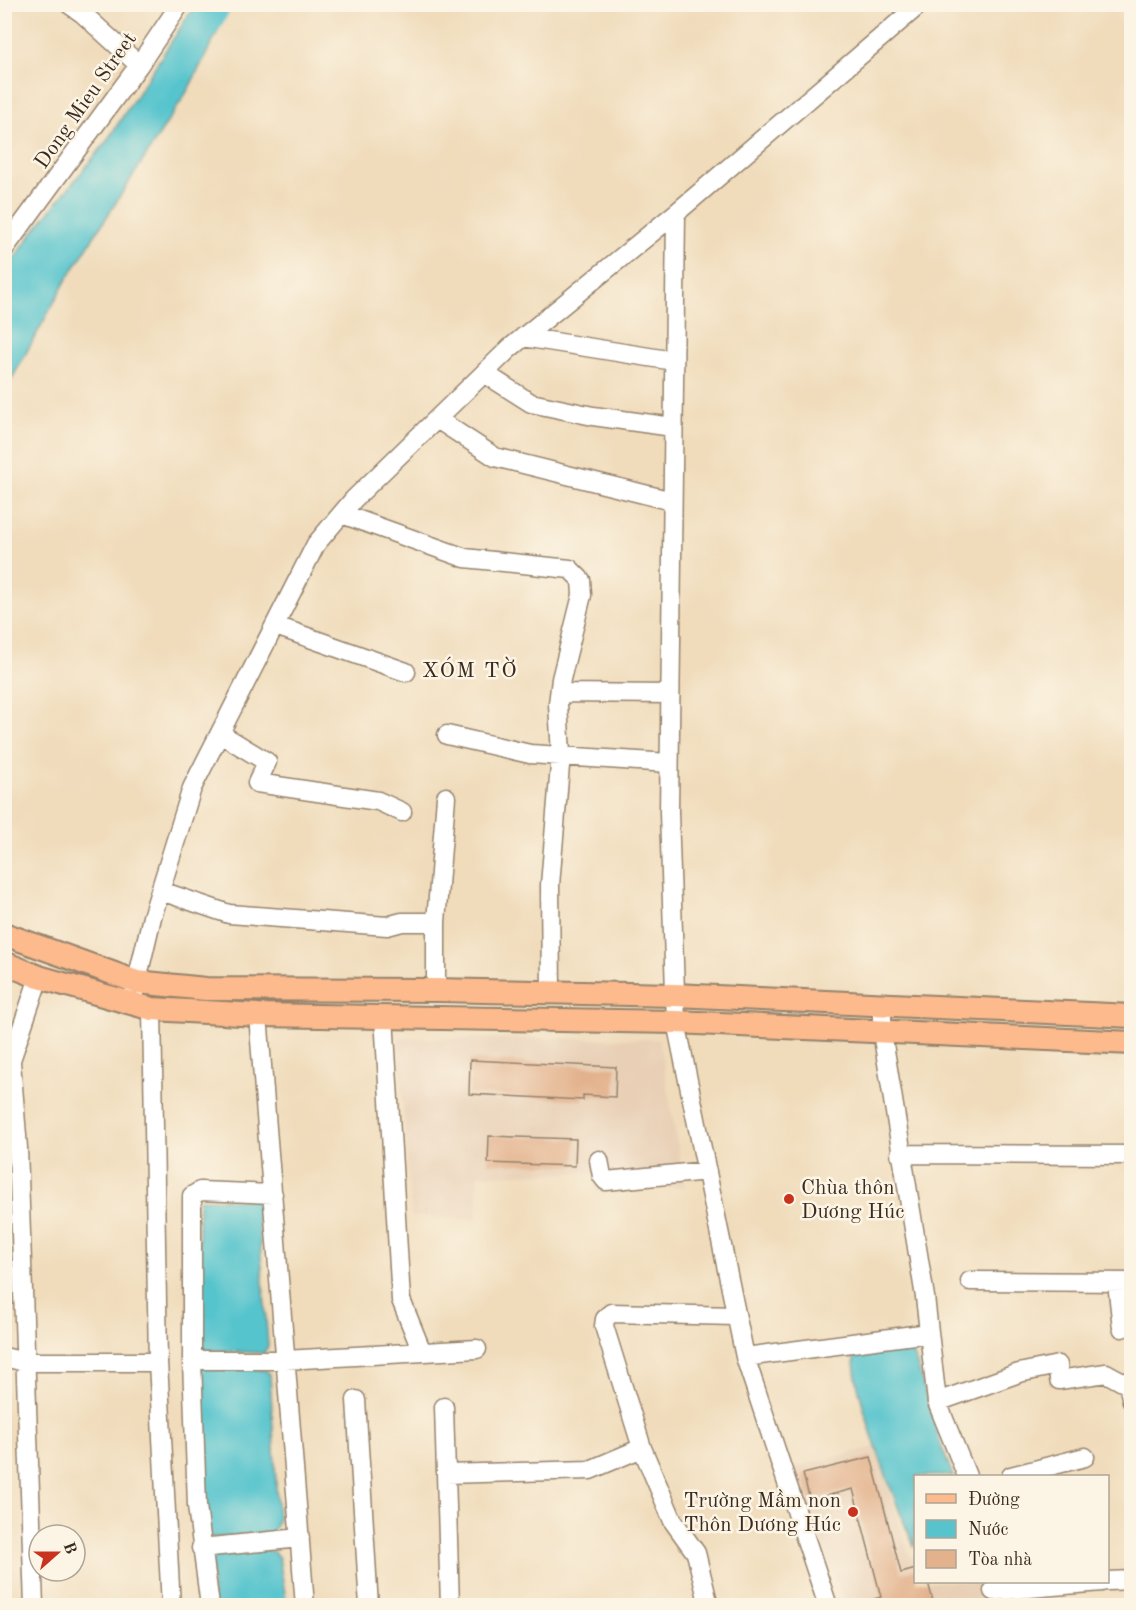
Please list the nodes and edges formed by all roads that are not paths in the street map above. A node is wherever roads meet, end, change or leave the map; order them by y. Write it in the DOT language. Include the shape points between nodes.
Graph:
graph roads {
  1 [pos="69,4"];
  2 [pos="180,4"];
  3 [pos="920,4"];
  4 [pos="139,65"];
  5 [pos="676,213"];
  6 [pos="4,249"];
  7 [pos="523,337"];
  8 [pos="674,362"];
  9 [pos="484,373"];
  10 [pos="436,419"];
  11 [pos="673,428"];
  12 [pos="672,501"];
  13 [pos="342,514"];
  14 [pos="276,626"];
  15 [pos="406,672"];
  16 [pos="560,693"];
  17 [pos="670,694"];
  18 [pos="221,734"];
  19 [pos="447,735"];
  20 [pos="561,754"];
  21 [pos="669,763"];
  22 [pos="446,797"];
  23 [pos="402,812"];
  24 [pos="160,891"];
  25 [pos="436,922"];
  26 [pos="4,934"];
  27 [pos="4,963"];
  28 [pos="39,977"];
  29 [pos="136,982"];
  30 [pos="436,990"];
  31 [pos="551,992"];
  32 [pos="675,995"];
  33 [pos="882,1006"];
  34 [pos="142,1007"];
  35 [pos="258,1015"];
  36 [pos="1131,1016"];
  37 [pos="384,1017"];
  38 [pos="676,1022"];
  39 [pos="882,1032"];
  40 [pos="1131,1043"];
  41 [pos="11,1062"];
  42 [pos="4,1080"];
  43 [pos="900,1154"];
  44 [pos="1131,1155"];
  45 [pos="599,1160"];
  46 [pos="706,1171"];
  47 [pos="273,1194"];
  48 [pos="970,1281"];
  49 [pos="1124,1282"];
  50 [pos="735,1316"];
  51 [pos="1122,1328"];
  52 [pos="929,1333"];
  53 [pos="477,1349"];
  54 [pos="422,1352"];
  55 [pos="4,1357"];
  56 [pos="745,1357"];
  57 [pos="192,1360"];
  58 [pos="285,1360"];
  59 [pos="25,1362"];
  60 [pos="158,1362"];
  61 [pos="356,1400"];
  62 [pos="1131,1401"];
  63 [pos="937,1402"];
  64 [pos="444,1407"];
  65 [pos="642,1448"];
  66 [pos="1085,1457"];
  67 [pos="446,1474"];
  68 [pos="967,1475"];
  69 [pos="1015,1475"];
  70 [pos="300,1538"];
  71 [pos="201,1548"];
  72 [pos="1131,1580"];
  73 [pos="1109,1581"];
  74 [pos="1084,1583"];
  75 [pos="993,1593"];
  76 [pos="34,1605"];
  77 [pos="171,1605"];
  78 [pos="210,1605"];
  79 [pos="305,1605"];
  80 [pos="369,1605"];
  81 [pos="450,1605"];
  82 [pos="709,1605"];
  83 [pos="828,1605"];
  1 -- 4 [label="street"];
  2 -- 4 [label="street, Dong Mieu Street"];
  3 -- 5 [label="street"];
  4 -- 6 [label="street, Dong Mieu Street"];
  5 -- 7 [label="street"];
  5 -- 8 [label="street"];
  7 -- 8 [label="street"];
  7 -- 9 [label="street"];
  8 -- 11 [label="street"];
  9 -- 10 [label="street"];
  9 -- 11 [label="street" via="531,403"];
  10 -- 12 [label="street" via="495,457"];
  10 -- 13 [label="street"];
  11 -- 12 [label="street"];
  12 -- 17 [label="street"];
  13 -- 14 [label="street" via="316,544"];
  13 -- 16 [label="street" via="465,558 570,569 581,580 582,595"];
  14 -- 15 [label="street"];
  14 -- 18 [label="street"];
  16 -- 17 [label="street"];
  16 -- 20 [label="street"];
  17 -- 21 [label="street"];
  18 -- 23 [label="street" via="267,762 258,783 378,801"];
  18 -- 24 [label="street" via="192,788"];
  19 -- 20 [label="street" via="530,754"];
  20 -- 21 [label="street"];
  20 -- 31 [label="street" via="550,885"];
  21 -- 32 [label="street"];
  22 -- 25 [label="street"];
  24 -- 25 [label="street" via="229,914 387,926"];
  24 -- 29 [label="street"];
  25 -- 30 [label="street"];
  26 -- 29 [label="main road"];
  27 -- 28 [label="main road"];
  28 -- 34 [label="main road"];
  28 -- 41 [label="street"];
  29 -- 30 [label="main road" via="206,989"];
  29 -- 34 [label="street"];
  30 -- 31 [label="main road"];
  31 -- 32 [label="main road"];
  32 -- 33 [label="main road"];
  32 -- 38 [label="street"];
  33 -- 36 [label="main road"];
  33 -- 39 [label="street"];
  34 -- 35 [label="main road"];
  34 -- 60 [label="street"];
  35 -- 37 [label="main road"];
  35 -- 47 [label="street"];
  37 -- 38 [label="main road"];
  37 -- 54 [label="street" via="401,1300"];
  38 -- 39 [label="main road"];
  38 -- 46 [label="street"];
  39 -- 40 [label="main road"];
  39 -- 43 [label="street"];
  41 -- 42 [label="street"];
  41 -- 59 [label="street"];
  43 -- 44 [label="street"];
  43 -- 52 [label="street"];
  45 -- 46 [label="street" via="606,1180"];
  46 -- 50 [label="street"];
  47 -- 57 [label="street" via="206,1191 192,1196"];
  47 -- 58 [label="street"];
  48 -- 49 [label="street"];
  49 -- 51 [label="street"];
  50 -- 56 [label="street"];
  50 -- 65 [label="street" via="632,1312 611,1313 605,1319"];
  52 -- 56 [label="street"];
  52 -- 63 [label="street"];
  53 -- 54 [label="street"];
  54 -- 58 [label="street"];
  55 -- 59 [label="street"];
  56 -- 83 [label="street"];
  57 -- 58 [label="street"];
  57 -- 71 [label="street"];
  58 -- 70 [label="street"];
  59 -- 60 [label="street"];
  59 -- 76 [label="street"];
  60 -- 77 [label="street"];
  61 -- 80 [label="street"];
  62 -- 63 [label="street" via="1128,1385 1106,1373 1059,1380 1058,1365 1019,1373"];
  63 -- 68 [label="street"];
  64 -- 67 [label="street"];
  65 -- 67 [label="street" via="590,1470"];
  65 -- 82 [label="street" via="673,1521 696,1553"];
  66 -- 69 [label="street"];
  67 -- 81 [label="street"];
  70 -- 71 [label="street"];
  70 -- 79 [label="street"];
  71 -- 78 [label="street"];
  72 -- 73 [label="street"];
  74 -- 75 [label="street"];
}
